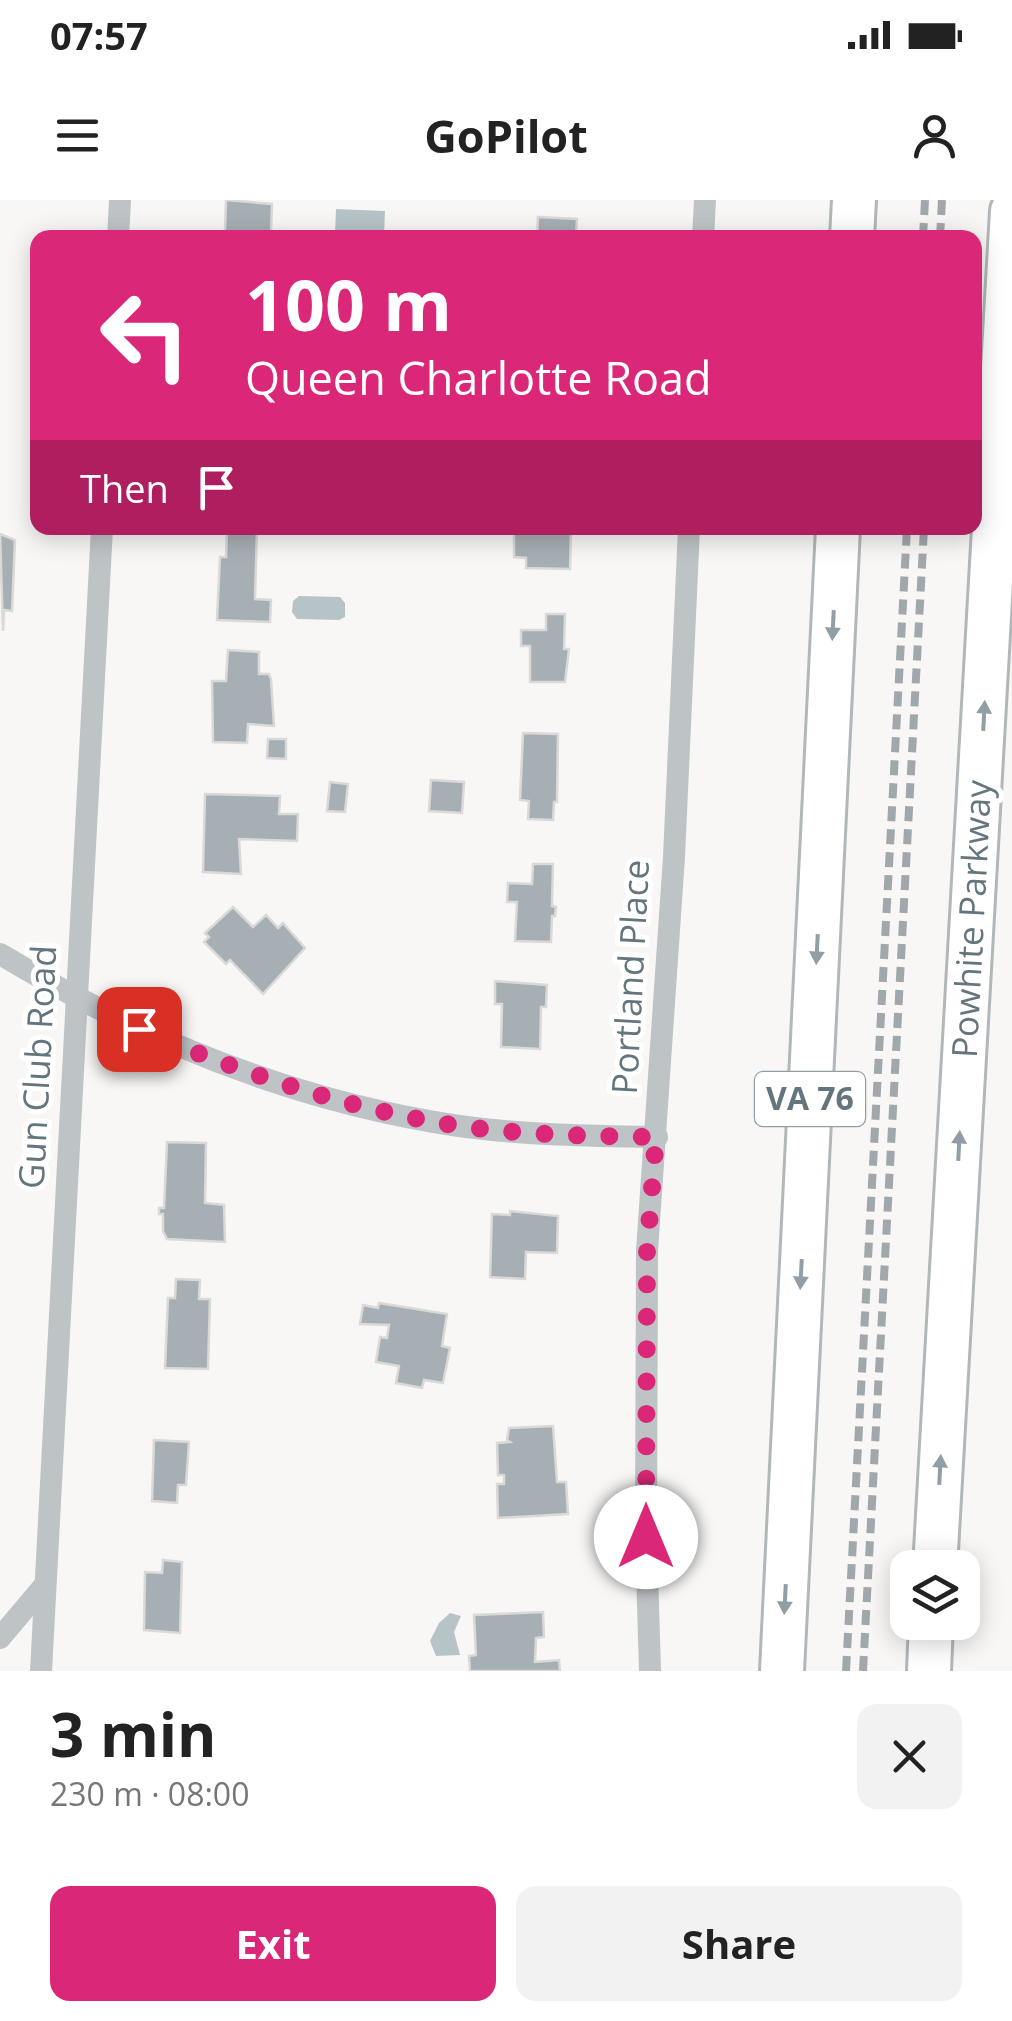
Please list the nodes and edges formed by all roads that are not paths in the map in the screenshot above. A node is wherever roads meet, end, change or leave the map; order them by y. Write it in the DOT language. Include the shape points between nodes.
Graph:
graph roads {
  1 [pos="120,200"];
  2 [pos="704,200"];
  3 [pos="854,200"];
  4 [pos="1012,212"];
  5 [pos="118,230"];
  6 [pos="703,230"];
  7 [pos="852,230"];
  8 [pos="1010,299"];
  9 [pos="102,535"];
  10 [pos="689,535"];
  11 [pos="838,535"];
  12 [pos="0,954"];
  13 [pos="77,1000"];
  14 [pos="656,1137"];
  15 [pos="935,1550"];
  16 [pos="43,1587"];
  17 [pos="0,1638"];
  18 [pos="931,1640"];
  19 [pos="41,1671"];
  20 [pos="650,1671"];
  21 [pos="782,1671"];
  22 [pos="928,1671"];
  1 -- 5 [label="street"];
  2 -- 6 [label="street"];
  3 -- 7 [label="highway"];
  4 -- 8 [label="highway, Powhite Parkway"];
  15 -- 8 [label="highway, Powhite Parkway, one-way"];
  9 -- 13 [label="street, Gun Club Road"];
  10 -- 14 [label="street, Portland Place"];
  11 -- 21 [label="highway, VA 76, one-way"];
  12 -- 13 [label="street"];
  13 -- 14 [label="street" via="228,1066 394,1113 523,1132"];
  13 -- 16 [label="street, Gun Club Road"];
  14 -- 20 [label="street, Portland Place" via="647,1252"];
  16 -- 17 [label="street"];
  16 -- 19 [label="street, Gun Club Road"];
  18 -- 22 [label="highway"];
}
